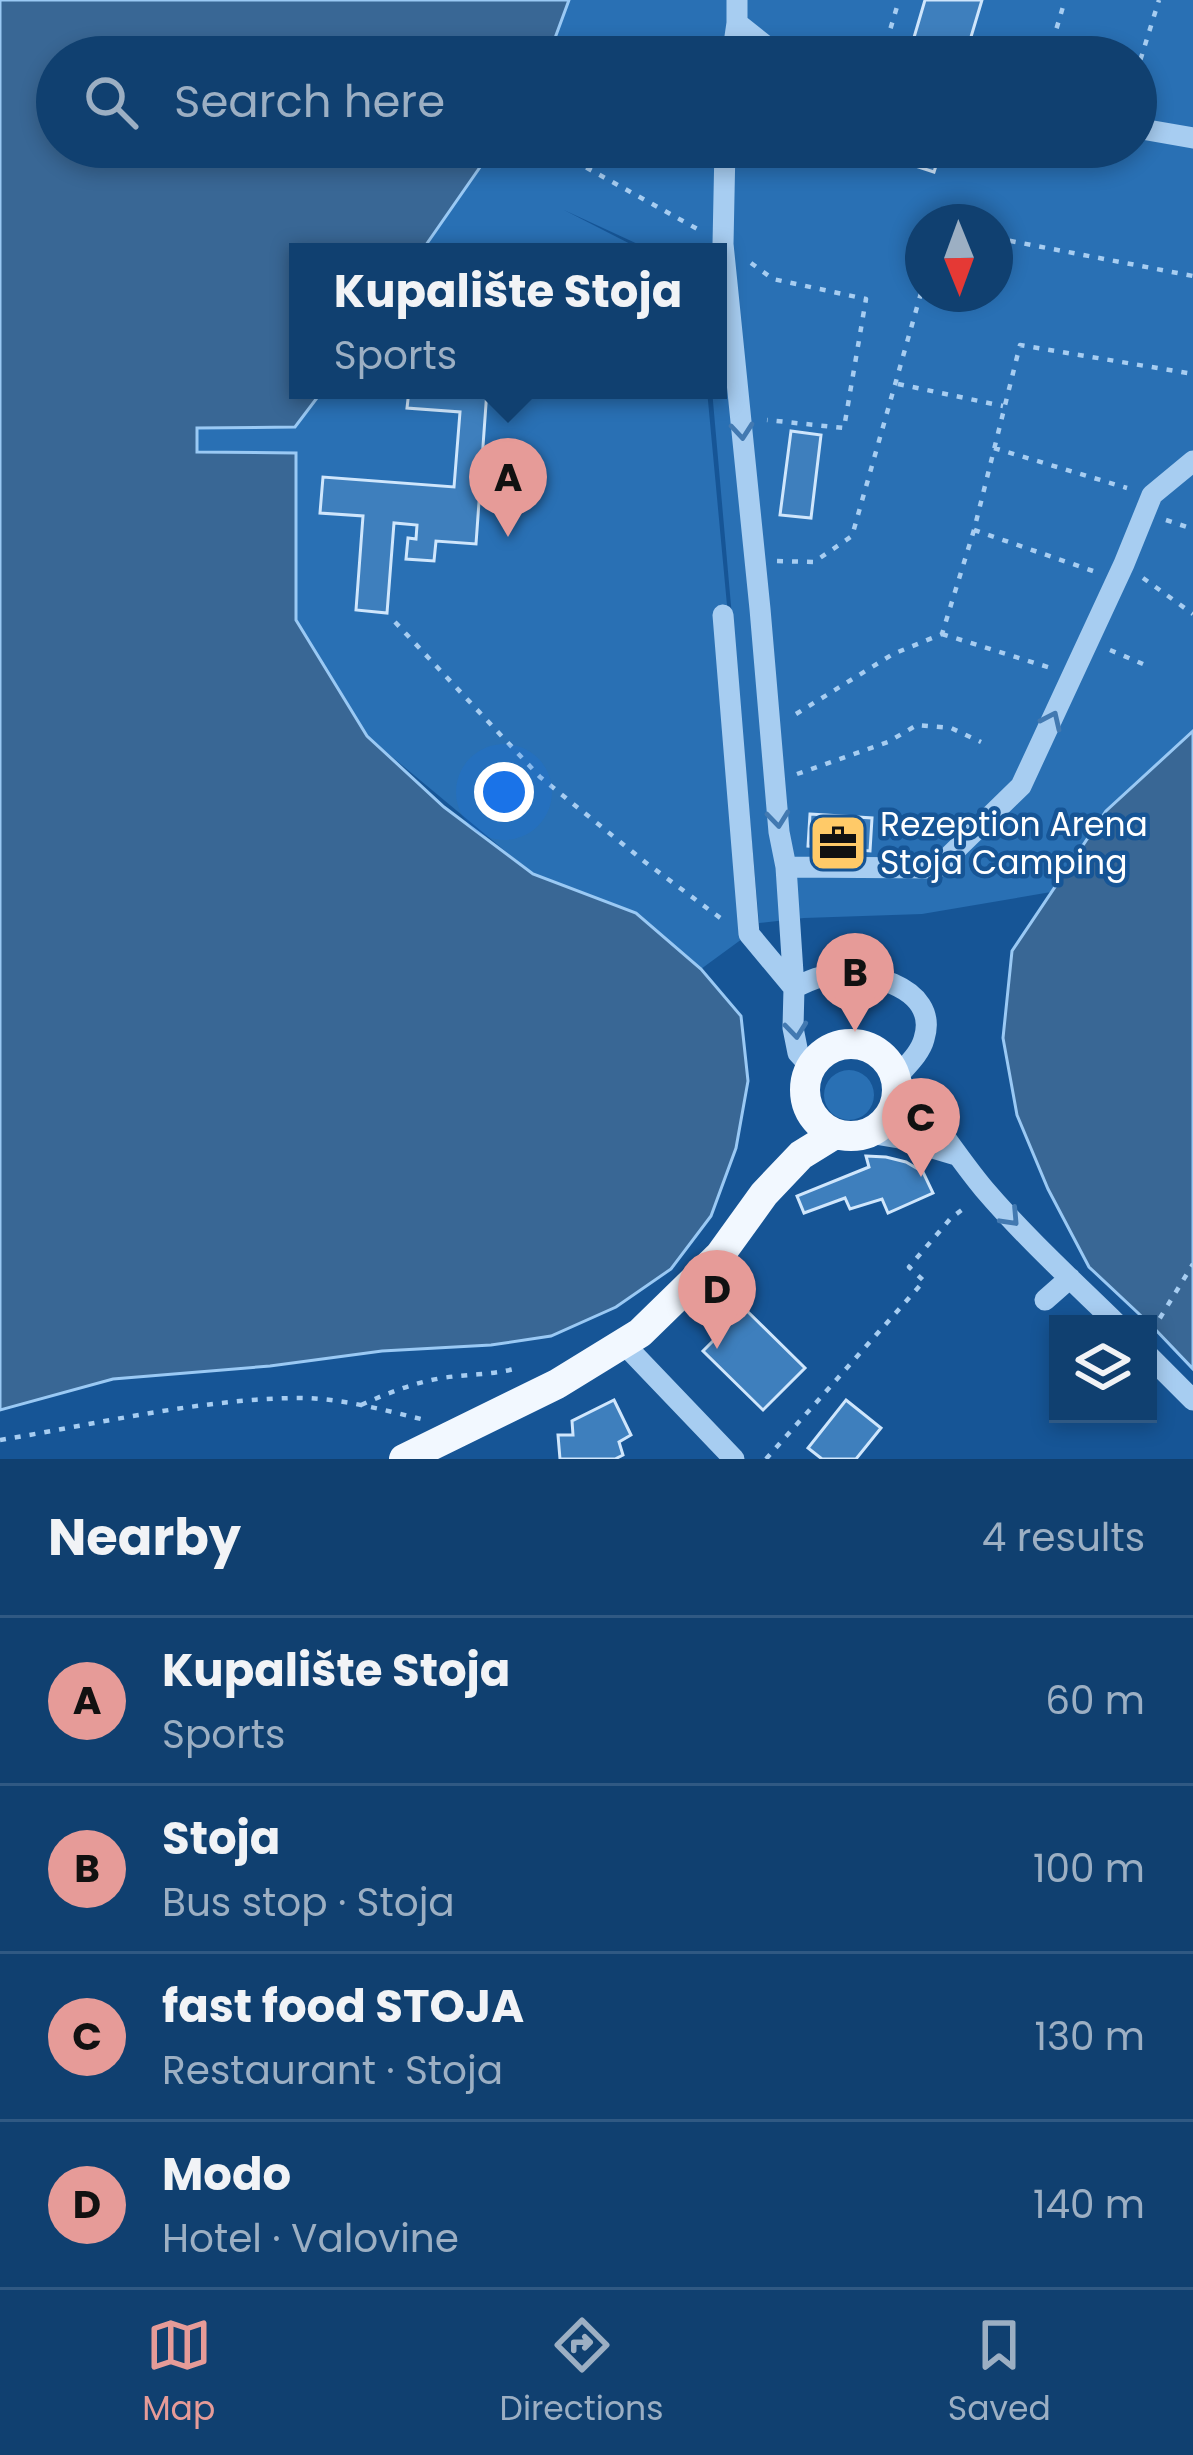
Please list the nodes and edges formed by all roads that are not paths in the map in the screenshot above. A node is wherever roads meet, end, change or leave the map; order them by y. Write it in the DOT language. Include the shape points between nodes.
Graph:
graph roads {
  1 [pos="737,11"];
  2 [pos="760,36"];
  3 [pos="1157,132"];
  4 [pos="1193,138"];
  5 [pos="725,168"];
  6 [pos="723,243"];
  7 [pos="727,282"];
  8 [pos="1193,461"];
  9 [pos="723,615"];
  10 [pos="786,867"];
  11 [pos="794,988"];
  12 [pos="896,1078"];
  13 [pos="807,1082"];
  14 [pos="869,1133"];
  15 [pos="835,1134"];
  16 [pos="956,1155"];
  17 [pos="764,1194"];
  18 [pos="1070,1278"];
  19 [pos="1046,1300"];
  20 [pos="1108,1315"];
  21 [pos="624,1343"];
  22 [pos="1157,1364"];
  23 [pos="1193,1400"];
  24 [pos="404,1459"];
  25 [pos="734,1459"];
  1 -- 2 [label="street"];
  3 -- 4 [label="street"];
  5 -- 6 [label="street, one-way"];
  7 -- 10 [label="street, one-way"];
  10 -- 8 [label="street, one-way" via="937,868 1021,786 1152,495"];
  9 -- 11 [label="street" via="749,934"];
  10 -- 11 [label="street"];
  11 -- 12 [label="street" via="846,974 900,986 917,999 926,1036"];
  11 -- 13 [label="street, one-way" via="793,1028"];
  12 -- 13 [label="main road" via="878,1052 849,1043 820,1054"];
  12 -- 14 [label="main road" via="896,1104"];
  12 -- 16 [label="street"];
  13 -- 15 [label="main road" via="808,1111"];
  13 -- 17 [label="main road"];
  14 -- 15 [label="main road"];
  14 -- 16 [label="street"];
  15 -- 17 [label="main road"];
  16 -- 18 [label="street, one-way"];
  17 -- 21 [label="main road" via="720,1255"];
  18 -- 19 [label="street"];
  18 -- 20 [label="street"];
  21 -- 24 [label="main road"];
  21 -- 25 [label="street"];
  22 -- 23 [label="street"];
}
